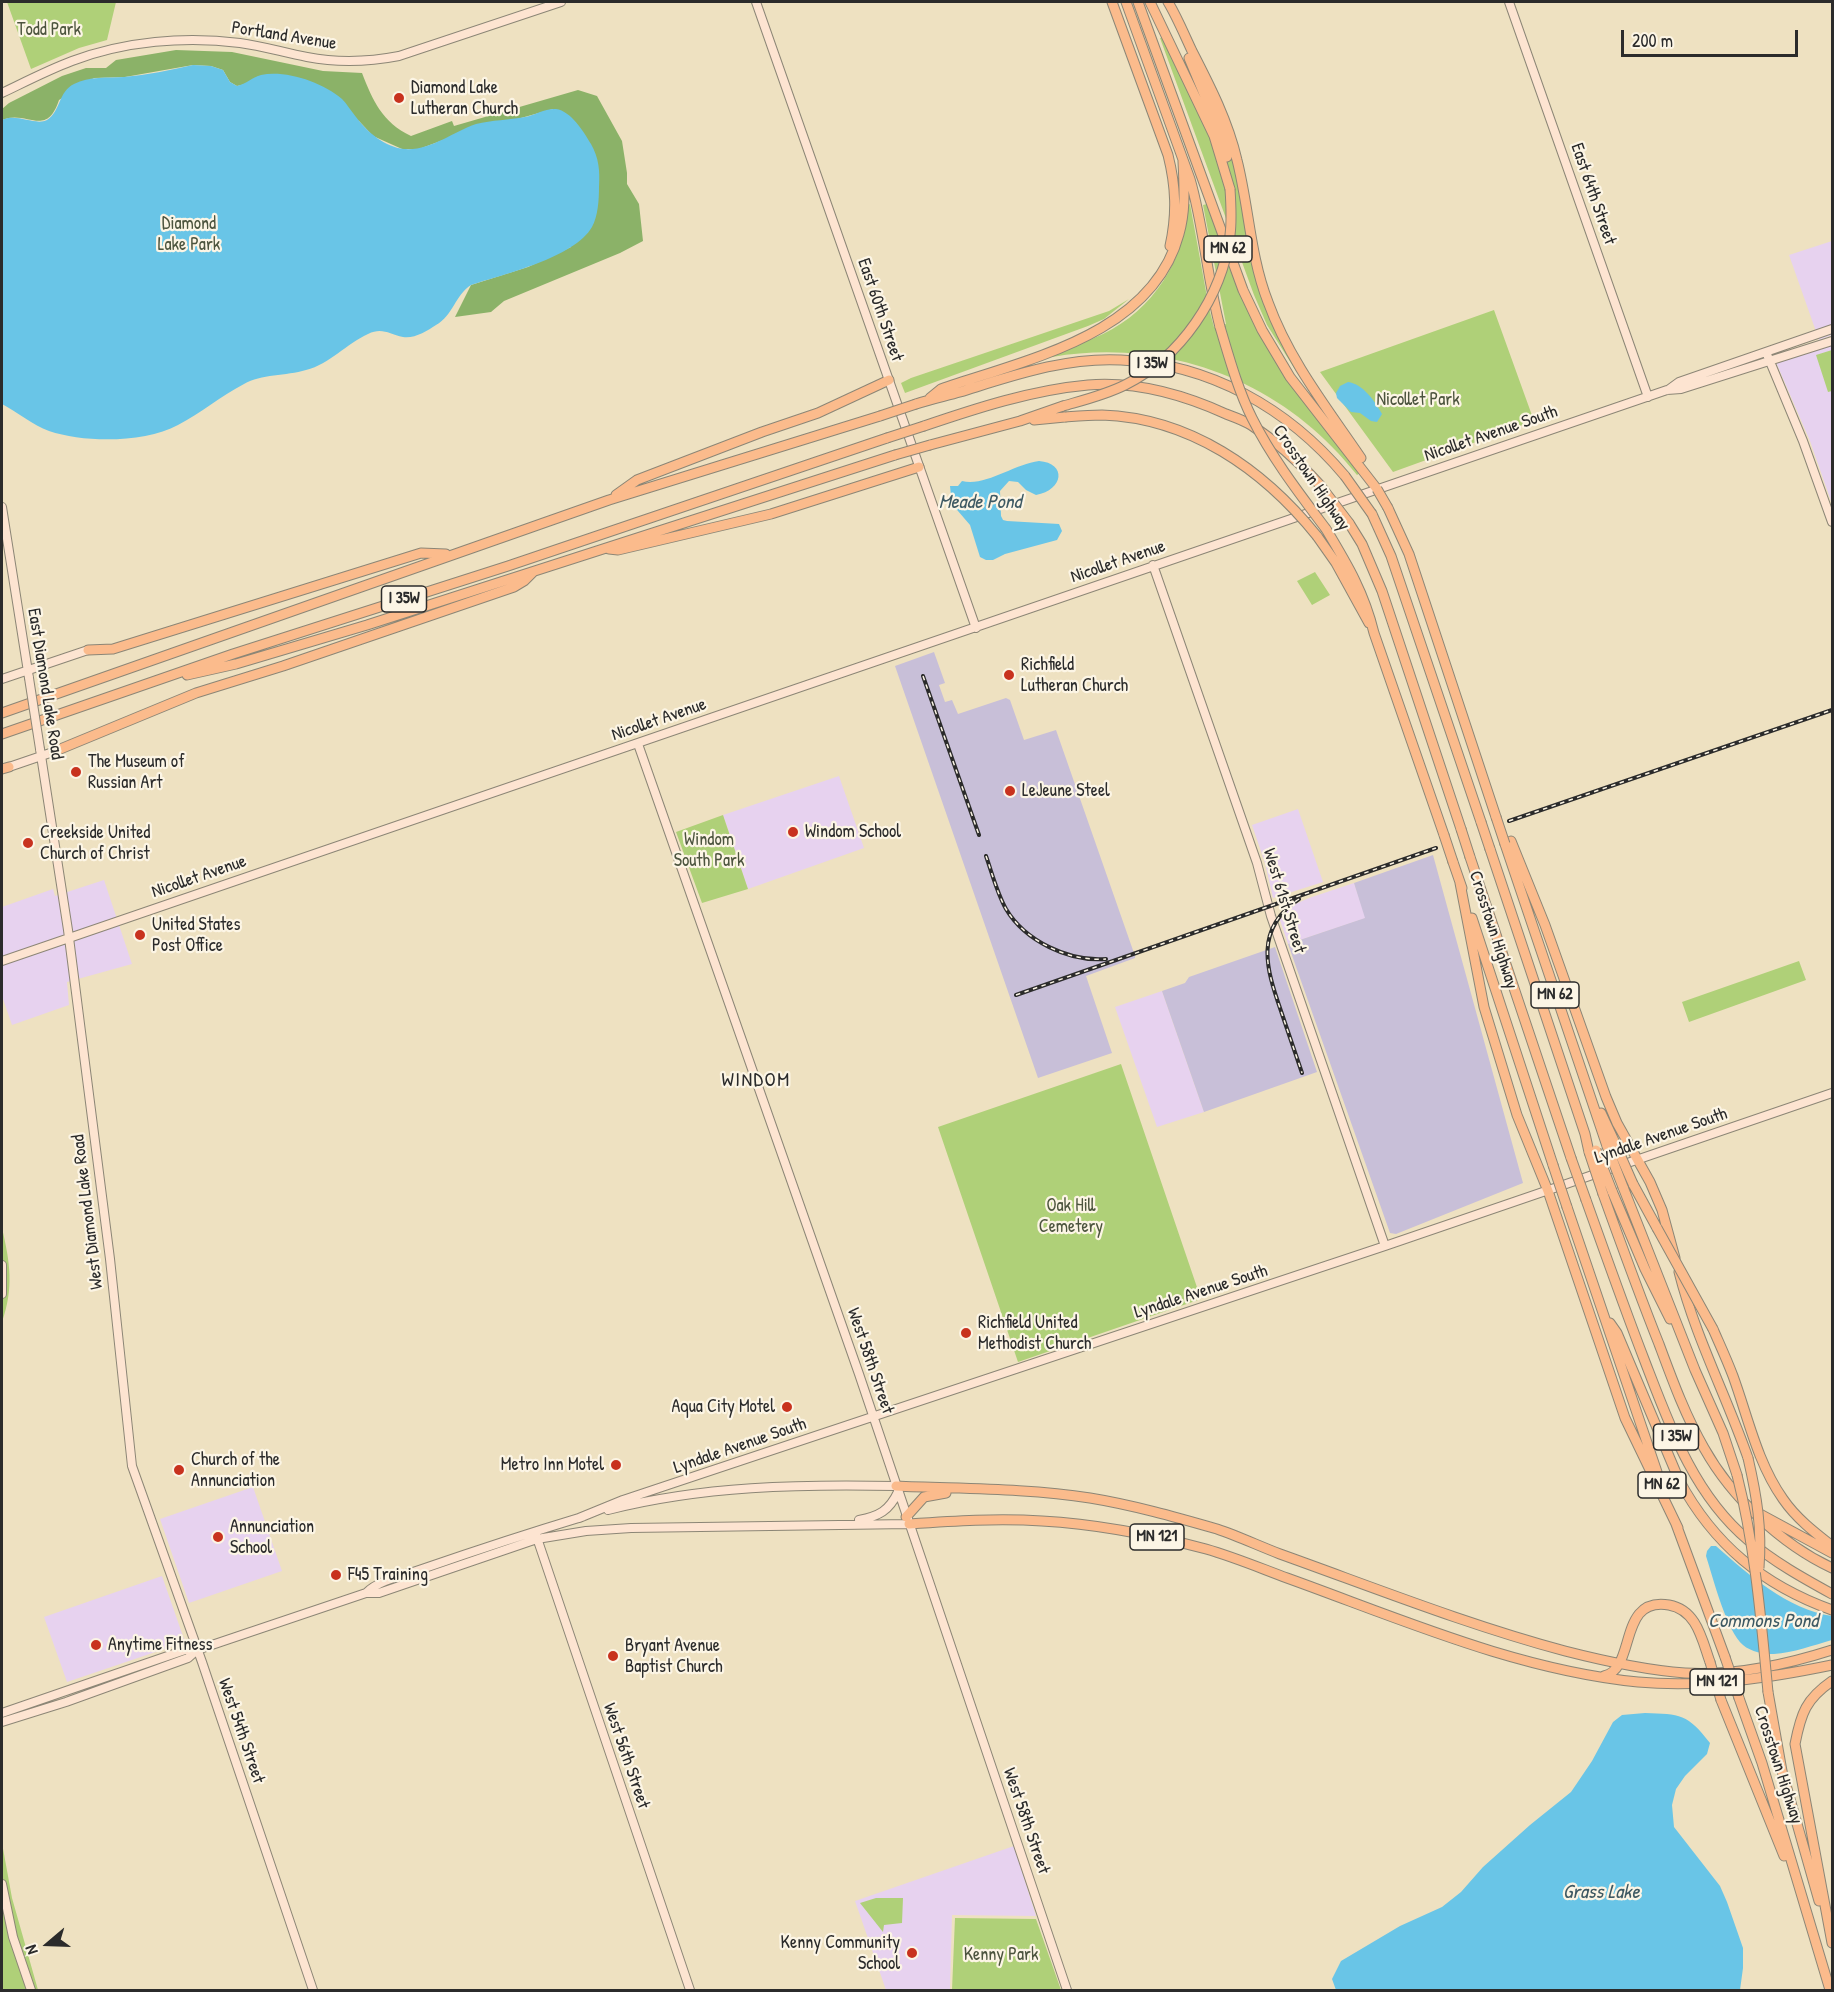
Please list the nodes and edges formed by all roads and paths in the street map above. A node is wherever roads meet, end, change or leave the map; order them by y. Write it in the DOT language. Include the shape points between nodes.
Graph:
graph roads {
  1 [pos="561,2"];
  2 [pos="756,2"];
  3 [pos="1112,2"];
  4 [pos="1126,2"];
  5 [pos="1138,2"];
  6 [pos="1150,2"];
  7 [pos="1168,2"];
  8 [pos="1509,2"];
  9 [pos="2,93"];
  10 [pos="1183,161"];
  11 [pos="1230,189"];
  12 [pos="1157,280"];
  13 [pos="1833,329"];
  14 [pos="1833,341"];
  15 [pos="1766,352"];
  16 [pos="1769,362"];
  17 [pos="889,380"];
  18 [pos="1667,390"];
  19 [pos="1648,397"];
  20 [pos="929,399"];
  21 [pos="1020,421"];
  22 [pos="919,467"];
  23 [pos="1366,471"];
  24 [pos="609,500"];
  25 [pos="2,507"];
  26 [pos="1325,507"];
  27 [pos="1833,522"];
  28 [pos="604,548"];
  29 [pos="451,555"];
  30 [pos="1153,565"];
  31 [pos="535,570"];
  32 [pos="976,628"];
  33 [pos="1374,633"];
  34 [pos="87,650"];
  35 [pos="28,674"];
  36 [pos="2,679"];
  37 [pos="144,685"];
  38 [pos="2,713"];
  39 [pos="2,734"];
  40 [pos="638,744"];
  41 [pos="53,752"];
  42 [pos="40,753"];
  43 [pos="5,768"];
  44 [pos="1508,843"];
  45 [pos="1460,883"];
  46 [pos="69,937"];
  47 [pos="2,961"];
  48 [pos="1833,1093"];
  49 [pos="1611,1145"];
  50 [pos="1637,1160"];
  51 [pos="1548,1191"];
  52 [pos="1608,1193"];
  53 [pos="1385,1246"];
  54 [pos="2,1265"];
  55 [pos="2,1294"];
  56 [pos="1602,1311"];
  57 [pos="1695,1370"];
  58 [pos="874,1418"];
  59 [pos="138,1483"];
  60 [pos="897,1489"];
  61 [pos="973,1489"];
  62 [pos="1753,1510"];
  63 [pos="579,1518"];
  64 [pos="908,1520"];
  65 [pos="846,1524"];
  66 [pos="1677,1528"];
  67 [pos="536,1535"];
  68 [pos="1833,1546"];
  69 [pos="1833,1553"];
  70 [pos="1833,1568"];
  71 [pos="1757,1583"];
  72 [pos="1833,1594"];
  73 [pos="1833,1610"];
  74 [pos="1628,1645"];
  75 [pos="197,1650"];
  76 [pos="1833,1650"];
  77 [pos="1618,1663"];
  78 [pos="1833,1665"];
  79 [pos="1652,1669"];
  80 [pos="1602,1677"];
  81 [pos="1833,1681"];
  82 [pos="2,1713"];
  83 [pos="2,1722"];
  84 [pos="2,1884"];
  85 [pos="1805,1905"];
  86 [pos="1833,1944"];
  87 [pos="31,1990"];
  88 [pos="313,1990"];
  89 [pos="690,1990"];
  90 [pos="1067,1990"];
  91 [pos="1830,1990"];
  1 -- 9 [label="street, Portland Avenue" via="383,59 329,60 241,43 158,41 73,60"];
  2 -- 17 [label="street, East 60th Street"];
  3 -- 12 [label="highway" via="1174,179 1174,224"];
  4 -- 10 [label="highway, Crosstown Highway / MN 62"];
  5 -- 23 [label="highway, MN 62" via="1257,321 1290,377"];
  6 -- 11 [label="highway" via="1214,136"];
  7 -- 11 [label="highway" via="1222,137"];
  7 -- 23 [label="highway" via="1230,133 1253,253 1274,320 1306,379"];
  8 -- 19 [label="street, East 64th Street"];
  10 -- 12 [label="highway" via="1184,203 1179,235"];
  10 -- 33 [label="highway, Crosstown Highway / MN 62, bridge" via="1197,205 1220,327 1251,417 1357,582"];
  11 -- 21 [label="highway, bridge" via="1230,235 1222,268 1206,308 1191,330 1146,373 1102,394"];
  12 -- 20 [label="highway" via="1138,303 1103,327 1032,358 941,389"];
  13 -- 15 [label="street, Nicollet Avenue South"];
  14 -- 16 [label="street, Nicollet Avenue South"];
  15 -- 16 [label="street"];
  15 -- 18 [label="street, Nicollet Avenue South" via="1679,382"];
  16 -- 18 [label="street, Nicollet Avenue South"];
  16 -- 27 [label="street"];
  17 -- 22 [label="street, East 60th Street"];
  17 -- 24 [label="highway" via="818,413 637,480"];
  18 -- 19 [label="street, Nicollet Avenue South"];
  19 -- 26 [label="street, Nicollet Avenue South"];
  20 -- 24 [label="highway, I 35W, bridge"];
  20 -- 52 [label="highway, I 35W, bridge" via="1066,363 1119,359 1142,362 1184,370 1260,401 1302,430 1325,452 1372,514 1391,556"];
  21 -- 28 [label="highway, bridge" via="895,455"];
  21 -- 33 [label="highway, bridge" via="1103,415 1132,418 1202,439 1231,456 1264,480 1317,536"];
  22 -- 28 [label="highway" via="771,514 618,550"];
  22 -- 32 [label="street, East 60th Street"];
  23 -- 44 [label="highway, Crosstown Highway / MN 62, bridge" via="1409,554"];
  24 -- 29 [label="highway, I 35W"];
  25 -- 35 [label="street, East Diamond Lake Road"];
  26 -- 30 [label="street, Nicollet Avenue"];
  28 -- 31 [label="highway"];
  29 -- 34 [label="highway" via="421,553 113,649"];
  29 -- 38 [label="highway, I 35W"];
  30 -- 32 [label="street, Nicollet Avenue"];
  30 -- 53 [label="street, West 61st Street"];
  31 -- 37 [label="highway" via="247,661"];
  31 -- 41 [label="highway" via="514,587 196,693"];
  32 -- 40 [label="street, Nicollet Avenue"];
  33 -- 45 [label="highway, Crosstown Highway / MN 62, bridge"];
  34 -- 35 [label="street"];
  35 -- 36 [label="street"];
  35 -- 42 [label="street, East Diamond Lake Road, bridge"];
  37 -- 39 [label="highway, I 35W"];
  37 -- 72 [label="highway, I 35W, bridge" via="887,438 1048,390 1131,385 1171,393 1250,424 1320,485 1362,544 1382,591 1571,1158 1683,1455 1708,1496 1747,1540 1789,1571"];
  40 -- 46 [label="street, Nicollet Avenue"];
  40 -- 58 [label="street, West 58th Street"];
  41 -- 42 [label="street"];
  42 -- 43 [label="street"];
  42 -- 46 [label="street, East Diamond Lake Road"];
  44 -- 49 [label="highway, Crosstown Highway / MN 62" via="1586,1084"];
  44 -- 50 [label="highway" via="1545,925 1606,1097"];
  45 -- 51 [label="highway" via="1484,1007 1517,1115"];
  45 -- 56 [label="highway, Crosstown Highway / MN 62, bridge"];
  46 -- 47 [label="street, Nicollet Avenue"];
  46 -- 59 [label="street, West Diamond Lake Road" via="131,1458"];
  48 -- 50 [label="street, Lyndale Avenue South"];
  49 -- 57 [label="highway, Crosstown Highway / MN 62, bridge" via="1623,1187"];
  49 -- 68 [label="highway, bridge" via="1713,1329 1767,1471 1783,1500"];
  50 -- 51 [label="street, Lyndale Avenue South"];
  50 -- 71 [label="highway, bridge" via="1662,1210 1691,1315 1748,1458 1761,1540"];
  51 -- 53 [label="street, Lyndale Avenue South"];
  51 -- 66 [label="highway" via="1625,1418"];
  52 -- 57 [label="highway"];
  52 -- 62 [label="highway, I 35W" via="1686,1415 1726,1481"];
  53 -- 58 [label="street, Lyndale Avenue South"];
  54 -- 55 [label="street"];
  56 -- 66 [label="highway, Crosstown Highway / MN 62"];
  56 -- 73 [label="highway" via="1617,1333 1679,1480 1712,1531 1770,1581"];
  57 -- 71 [label="highway, Crosstown Highway / MN 62, bridge" via="1737,1475 1748,1517"];
  58 -- 60 [label="street, West 58th Street"];
  58 -- 63 [label="street, Lyndale Avenue South"];
  59 -- 75 [label="street, West 54th Street"];
  60 -- 61 [label="highway, MN 121"];
  60 -- 63 [label="street" via="818,1485 737,1490 645,1502"];
  60 -- 64 [label="street, West 58th Street"];
  60 -- 65 [label="street" via="893,1503 882,1514"];
  61 -- 64 [label="highway" via="924,1497"];
  61 -- 77 [label="highway, MN 121" via="1090,1498 1220,1530 1489,1629"];
  62 -- 69 [label="highway"];
  62 -- 70 [label="highway, I 35W" via="1789,1541"];
  63 -- 67 [label="street"];
  64 -- 65 [label="street"];
  64 -- 80 [label="highway, MN 121" via="1042,1521 1156,1537 1209,1550 1497,1652"];
  64 -- 90 [label="street, West 58th Street"];
  65 -- 67 [label="street" via="614,1529"];
  66 -- 85 [label="highway, Crosstown Highway / MN 62, bridge" via="1762,1763"];
  67 -- 75 [label="street" via="379,1593 366,1593"];
  67 -- 89 [label="street, West 56th Street"];
  71 -- 86 [label="highway, Crosstown Highway / MN 62, bridge" via="1768,1692 1782,1772"];
  74 -- 77 [label="highway"];
  74 -- 79 [label="highway" via="1636,1660"];
  74 -- 85 [label="highway, bridge" via="1631,1626 1650,1607 1679,1608 1695,1622 1721,1700"];
  75 -- 82 [label="street" via="185,1650"];
  75 -- 83 [label="street" via="188,1658"];
  75 -- 88 [label="street, West 54th Street"];
  76 -- 79 [label="highway, MN 121" via="1748,1670 1695,1673"];
  77 -- 79 [label="highway, MN 121"];
  77 -- 80 [label="highway" via="1614,1671"];
  78 -- 80 [label="highway, MN 121" via="1770,1677 1692,1683"];
  81 -- 86 [label="highway" via="1810,1699 1795,1744"];
  84 -- 87 [label="street" via="13,1937"];
  85 -- 91 [label="highway, Crosstown Highway / MN 62"];
}
